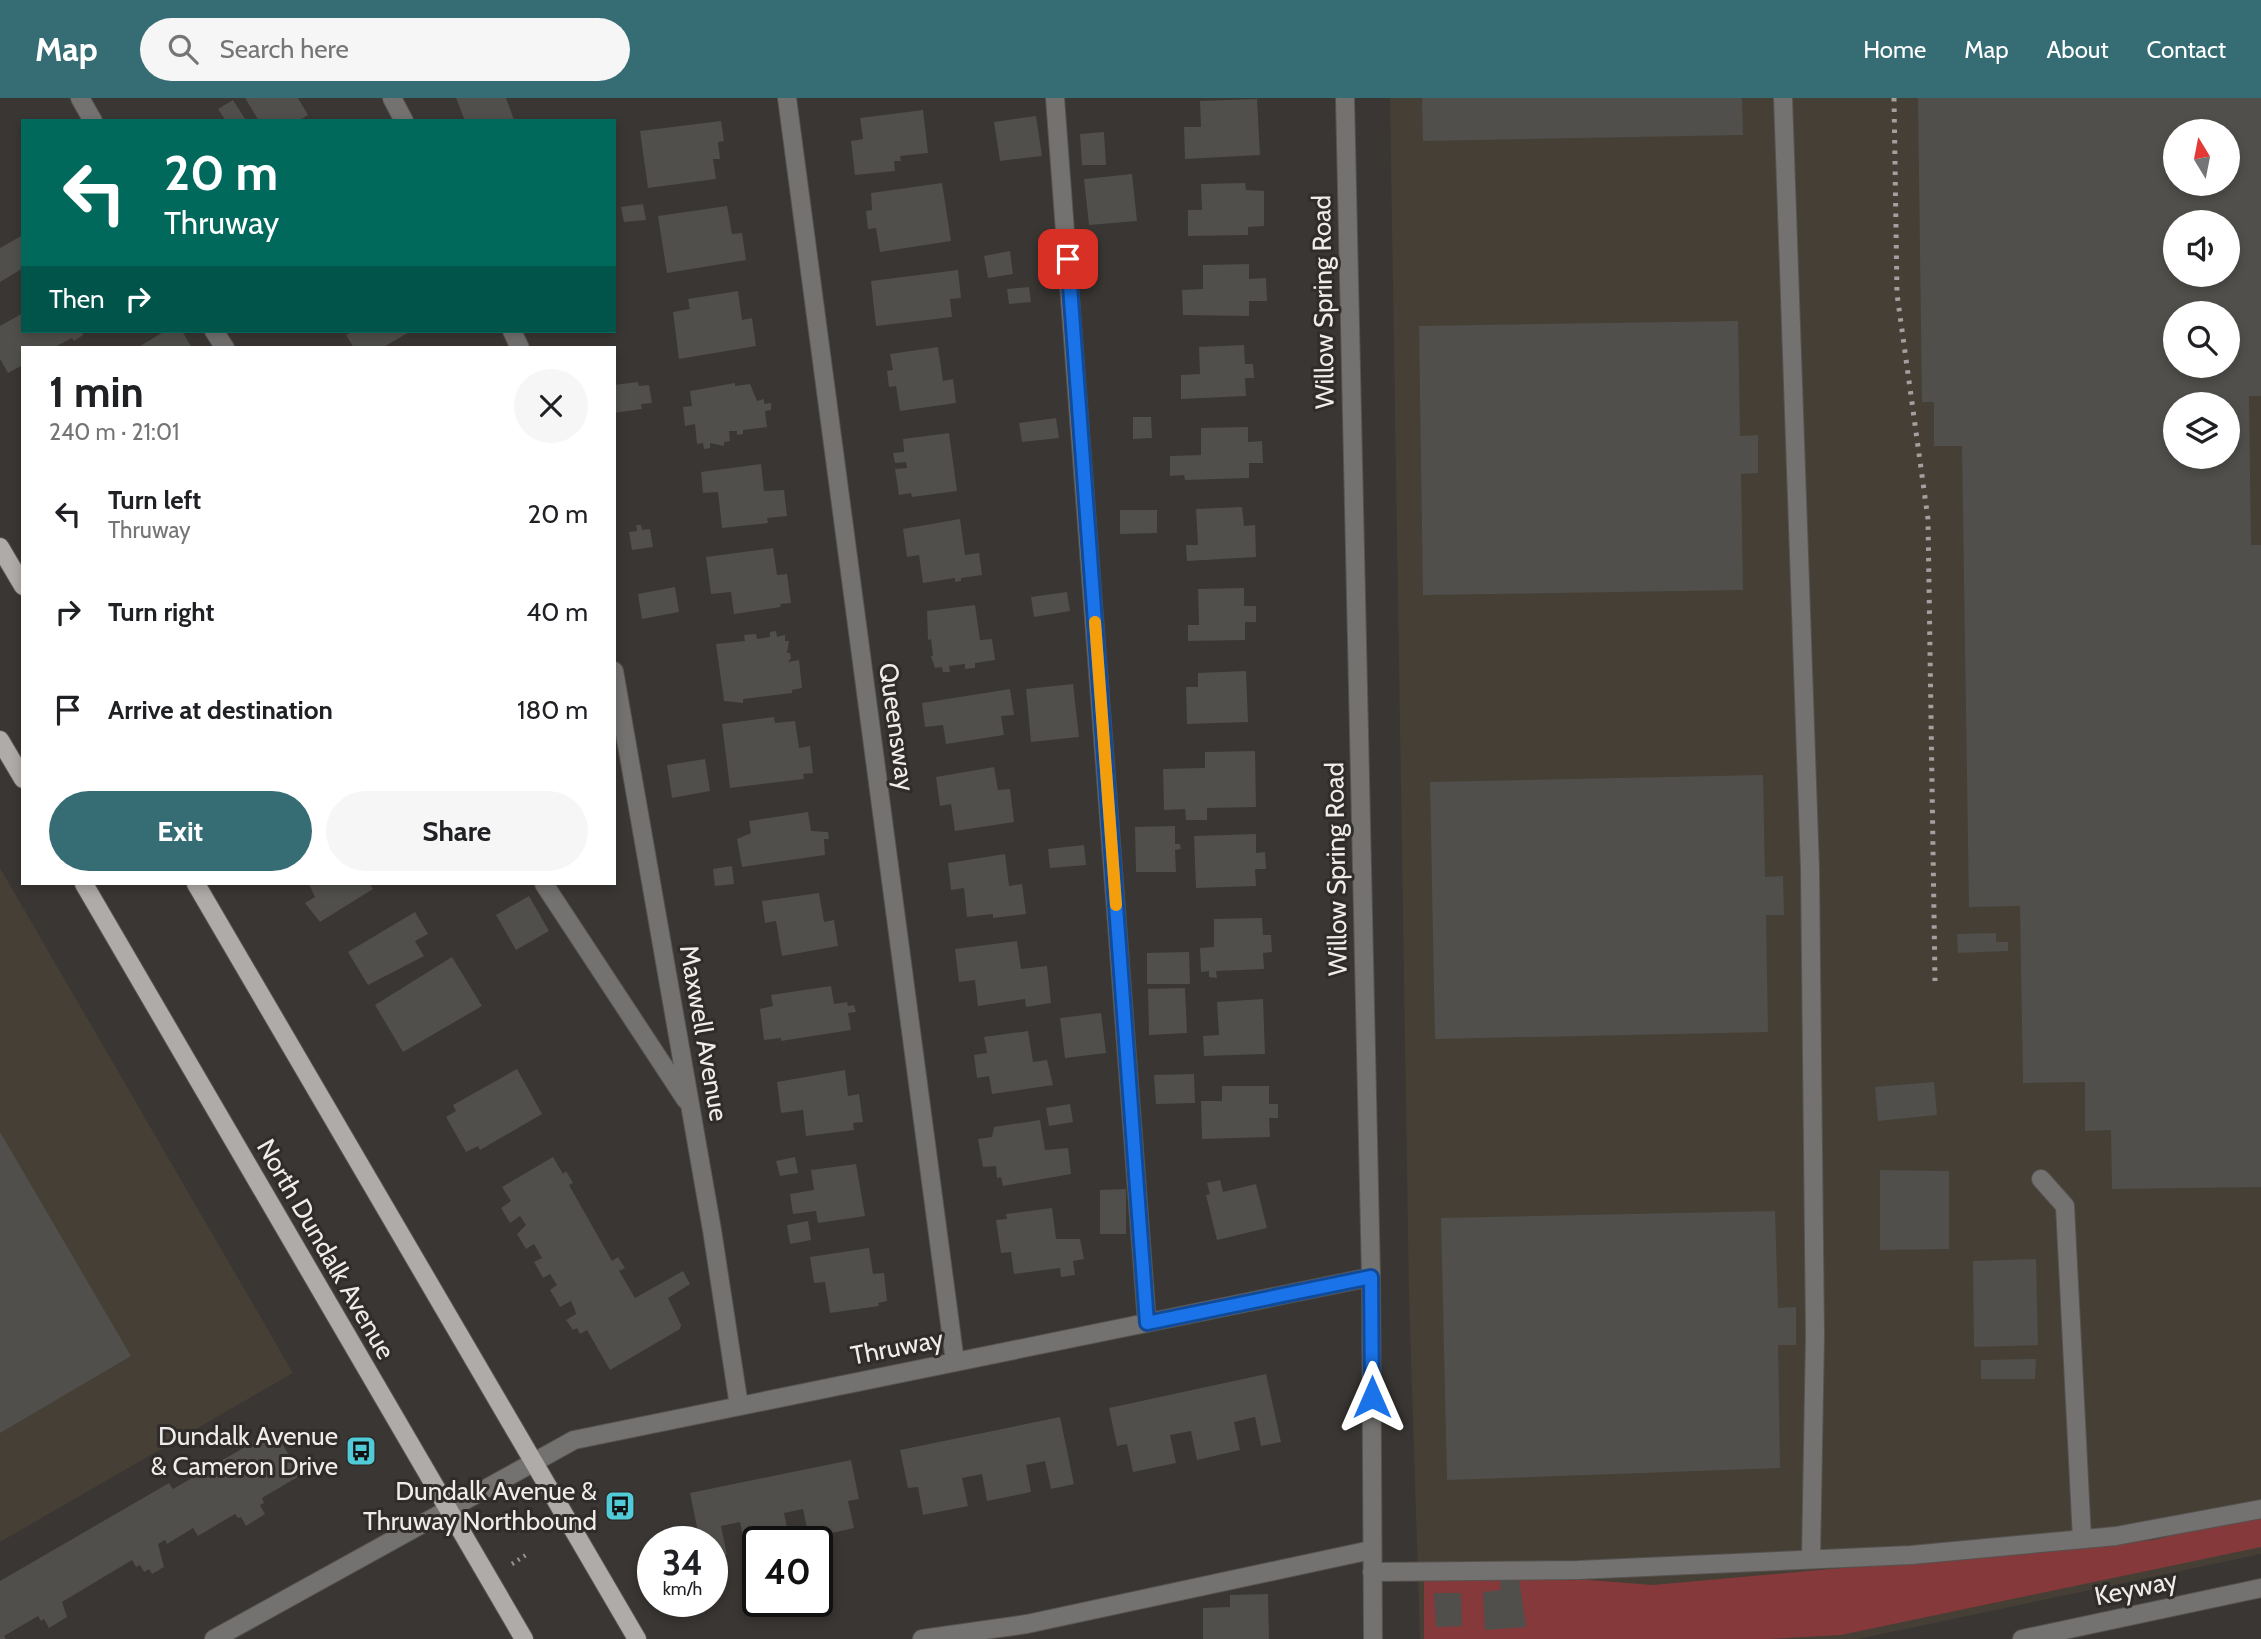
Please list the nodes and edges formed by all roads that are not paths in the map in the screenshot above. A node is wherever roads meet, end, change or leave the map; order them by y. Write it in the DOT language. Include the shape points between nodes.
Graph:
graph roads {
  1 [pos="80,98"];
  2 [pos="392,98"];
  3 [pos="787,98"];
  4 [pos="1055,98"];
  5 [pos="1345,98"];
  6 [pos="1783,98"];
  7 [pos="92,119"];
  8 [pos="403,119"];
  9 [pos="0,547"];
  10 [pos="21,583"];
  11 [pos="616,682"];
  12 [pos="0,740"];
  13 [pos="21,776"];
  14 [pos="85,885"];
  15 [pos="198,885"];
  16 [pos="545,885"];
  17 [pos="691,1108"];
  18 [pos="2041,1179"];
  19 [pos="1371,1277"];
  20 [pos="1147,1323"];
  21 [pos="955,1362"];
  22 [pos="739,1405"];
  23 [pos="534,1460"];
  24 [pos="447,1508"];
  25 [pos="2261,1509"];
  26 [pos="2082,1539"];
  27 [pos="1371,1550"];
  28 [pos="1811,1559"];
  29 [pos="1372,1572"];
  30 [pos="2261,1588"];
  31 [pos="1029,1631"];
  32 [pos="2071,1634"];
  33 [pos="214,1639"];
  34 [pos="524,1639"];
  35 [pos="637,1639"];
  36 [pos="922,1639"];
  37 [pos="1373,1639"];
  38 [pos="2022,1639"];
  1 -- 7 [label="street"];
  2 -- 8 [label="street"];
  3 -- 21 [label="street, Queensway"];
  4 -- 20 [label="street"];
  5 -- 19 [label="street, Willow Spring Road"];
  6 -- 28 [label="street" via="1811,869 1815,1321"];
  9 -- 10 [label="main road"];
  11 -- 17 [label="street, Maxwell Avenue"];
  12 -- 13 [label="main road"];
  14 -- 24 [label="main road, North Dundalk Avenue"];
  15 -- 23 [label="main road"];
  16 -- 17 [label="street"];
  17 -- 22 [label="street, Maxwell Avenue"];
  18 -- 26 [label="street" via="2064,1206"];
  19 -- 20 [label="street, Thruway"];
  19 -- 27 [label="street, Willow Spring Road"];
  20 -- 21 [label="street, Thruway"];
  21 -- 22 [label="street, Thruway"];
  22 -- 23 [label="street, Thruway" via="574,1440"];
  23 -- 24 [label="street, Thruway"];
  23 -- 35 [label="main road"];
  24 -- 33 [label="street, Thruway"];
  24 -- 34 [label="main road, North Dundalk Avenue"];
  25 -- 26 [label="street"];
  26 -- 28 [label="street"];
  27 -- 29 [label="street, Willow Spring Road"];
  27 -- 31 [label="street"];
  28 -- 29 [label="street" via="1578,1570"];
  29 -- 37 [label="street, Willow Spring Road"];
  30 -- 32 [label="street, Keyway"];
  31 -- 36 [label="street"];
  32 -- 38 [label="street, Keyway"];
}
